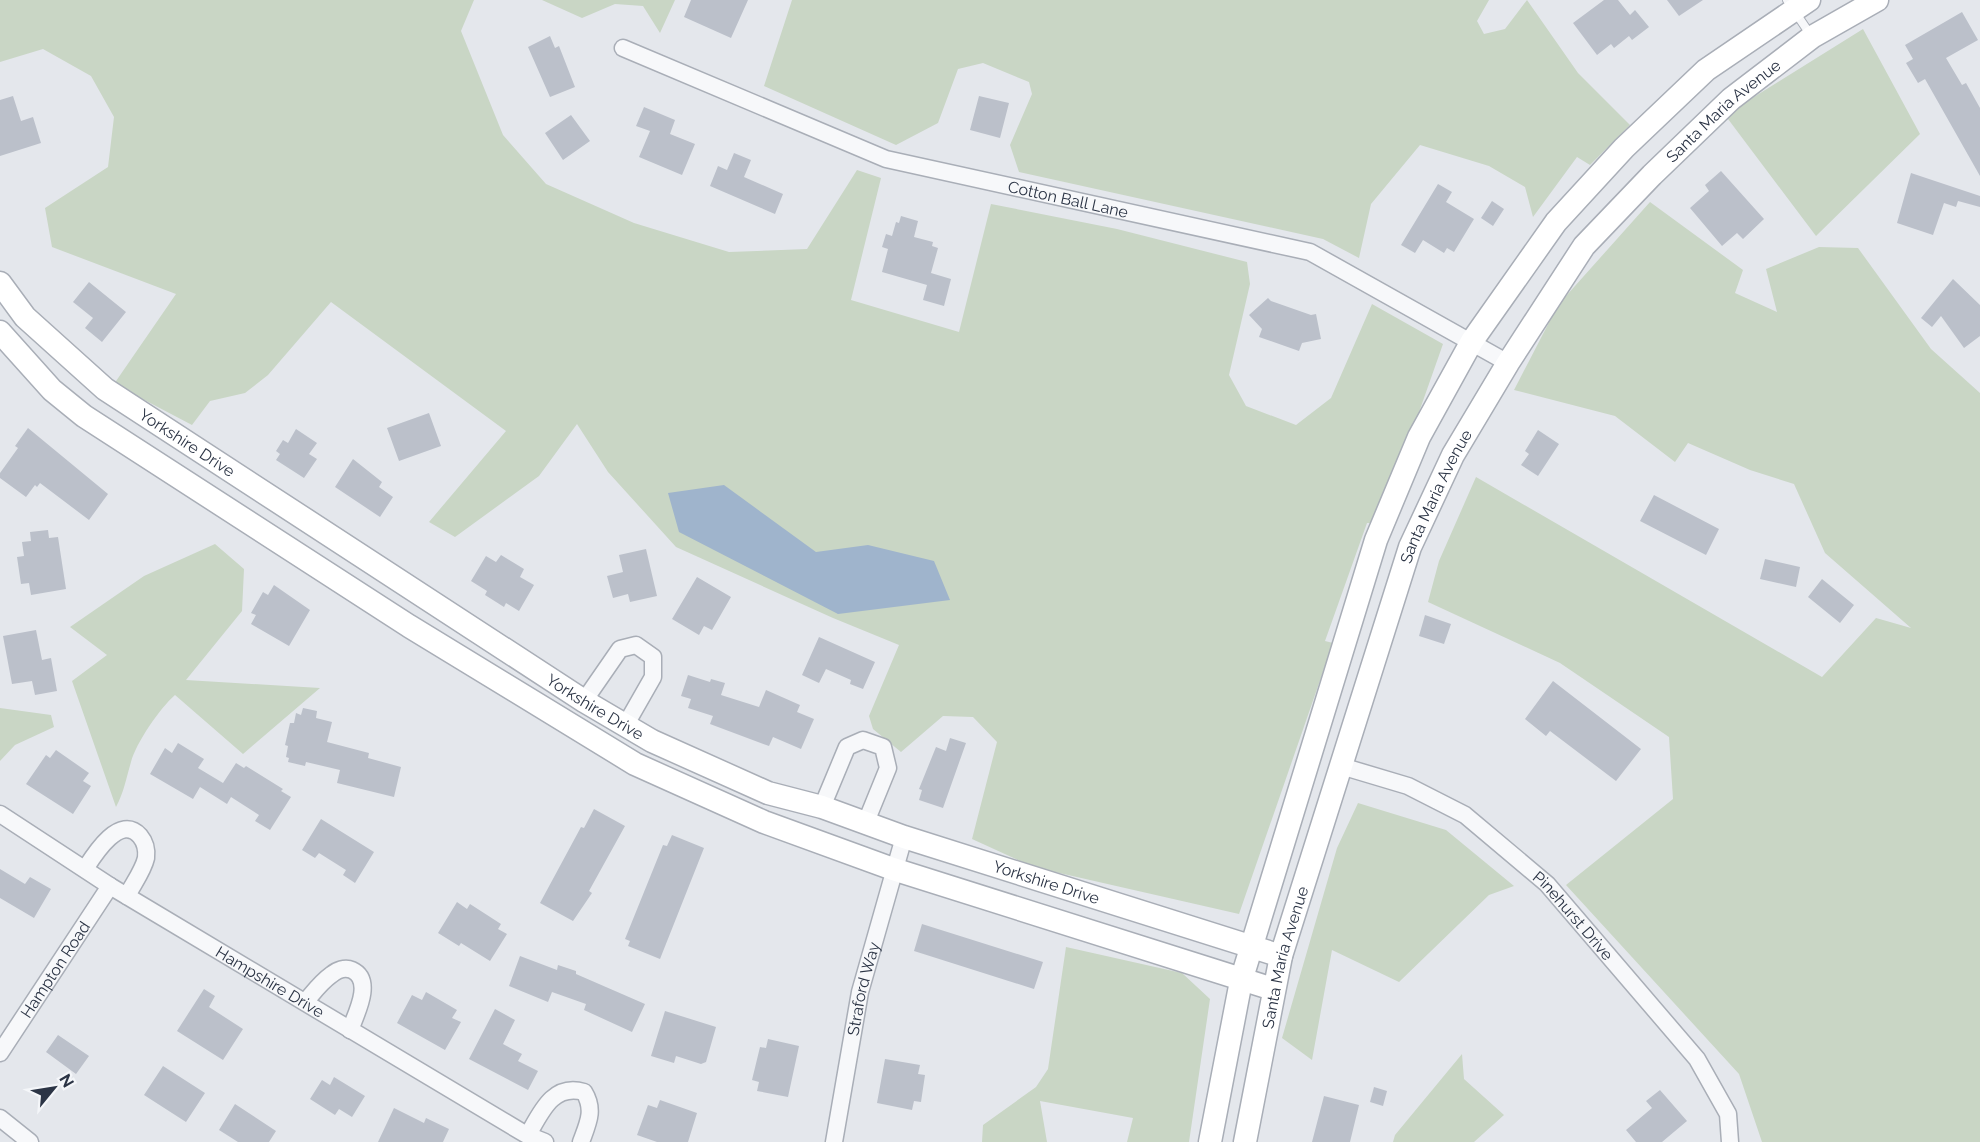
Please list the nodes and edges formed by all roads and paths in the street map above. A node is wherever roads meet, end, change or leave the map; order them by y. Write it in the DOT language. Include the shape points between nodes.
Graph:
graph roads {
  1 [pos="1877,0"];
  2 [pos="1796,3"];
  3 [pos="1812,37"];
  4 [pos="623,48"];
  5 [pos="1556,222"];
  6 [pos="1584,246"];
  7 [pos="0,283"];
  8 [pos="0,332"];
  9 [pos="1472,341"];
  10 [pos="1508,363"];
  11 [pos="1376,540"];
  12 [pos="1410,547"];
  13 [pos="409,588"];
  14 [pos="392,614"];
  15 [pos="1327,697"];
  16 [pos="584,701"];
  17 [pos="1358,710"];
  18 [pos="625,726"];
  19 [pos="1341,766"];
  20 [pos="822,807"];
  21 [pos="0,814"];
  22 [pos="866,822"];
  23 [pos="904,837"];
  24 [pos="85,869"];
  25 [pos="893,869"];
  26 [pos="110,886"];
  27 [pos="127,896"];
  28 [pos="1251,946"];
  29 [pos="1281,956"];
  30 [pos="1241,981"];
  31 [pos="1273,989"];
  32 [pos="304,1002"];
  33 [pos="350,1029"];
  34 [pos="0,1053"];
  35 [pos="0,1118"];
  36 [pos="525,1137"];
  37 [pos="30,1142"];
  38 [pos="545,1142"];
  39 [pos="581,1142"];
  40 [pos="834,1142"];
  41 [pos="1210,1142"];
  42 [pos="1245,1142"];
  43 [pos="1730,1142"];
  1 -- 3 [label="street, Santa Maria Avenue"];
  2 -- 3 [label="lane"];
  2 -- 5 [label="street, Santa Maria Avenue" via="1706,70 1624,148"];
  3 -- 6 [label="street, Santa Maria Avenue" via="1731,99"];
  4 -- 9 [label="street, Cotton Ball Lane" via="886,159 1310,252"];
  5 -- 6 [label="street"];
  5 -- 9 [label="street, Santa Maria Avenue"];
  6 -- 10 [label="street, Santa Maria Avenue"];
  7 -- 13 [label="street, Yorkshire Drive" via="25,317 105,389"];
  8 -- 14 [label="street, Yorkshire Drive" via="52,390 84,416"];
  9 -- 10 [label="street, Cotton Ball Lane"];
  9 -- 11 [label="street, Santa Maria Avenue" via="1419,437"];
  10 -- 12 [label="street, Santa Maria Avenue" via="1453,454"];
  11 -- 12 [label="street"];
  11 -- 15 [label="street, Santa Maria Avenue"];
  12 -- 17 [label="street, Santa Maria Avenue"];
  13 -- 14 [label="street"];
  13 -- 16 [label="street, Yorkshire Drive"];
  14 -- 25 [label="street, Yorkshire Drive" via="635,764 764,822"];
  15 -- 17 [label="street"];
  15 -- 28 [label="street, Santa Maria Avenue"];
  16 -- 18 [label="street, Yorkshire Drive"];
  16 -- 18 [label="street" via="620,649 636,645 653,657 653,677"];
  17 -- 19 [label="street, Santa Maria Avenue"];
  18 -- 20 [label="street, Yorkshire Drive" via="768,793"];
  19 -- 29 [label="street, Santa Maria Avenue"];
  19 -- 43 [label="street, Pinehurst Drive" via="1408,786 1465,815 1547,884 1697,1059 1728,1114"];
  20 -- 22 [label="street, Yorkshire Drive"];
  20 -- 22 [label="street" via="847,747 863,740 884,747 888,768"];
  21 -- 24 [label="street, Hampshire Drive"];
  22 -- 23 [label="street, Yorkshire Drive"];
  23 -- 25 [label="street, Straford Way"];
  23 -- 28 [label="street, Yorkshire Drive"];
  24 -- 26 [label="street, Hampshire Drive"];
  24 -- 27 [label="street" via="98,848 115,832 138,833 145,843 146,857"];
  25 -- 30 [label="street, Yorkshire Drive"];
  25 -- 40 [label="street, Straford Way" via="860,992"];
  26 -- 27 [label="street, Hampshire Drive"];
  26 -- 34 [label="street, Hampton Road"];
  27 -- 32 [label="street, Hampshire Drive"];
  28 -- 29 [label="street, Yorkshire Drive"];
  28 -- 30 [label="street, Santa Maria Avenue"];
  29 -- 31 [label="street, Santa Maria Avenue"];
  30 -- 31 [label="street, Yorkshire Drive"];
  30 -- 41 [label="street, Santa Maria Avenue"];
  31 -- 42 [label="street, Santa Maria Avenue"];
  32 -- 33 [label="street, Hampshire Drive"];
  32 -- 33 [label="street" via="340,969 357,973 363,992"];
  33 -- 36 [label="street, Hampshire Drive"];
  35 -- 37 [label="street"];
  36 -- 38 [label="street, Hampshire Drive"];
  36 -- 39 [label="street" via="553,1096 573,1089 584,1092 590,1102 591,1114"];
}
